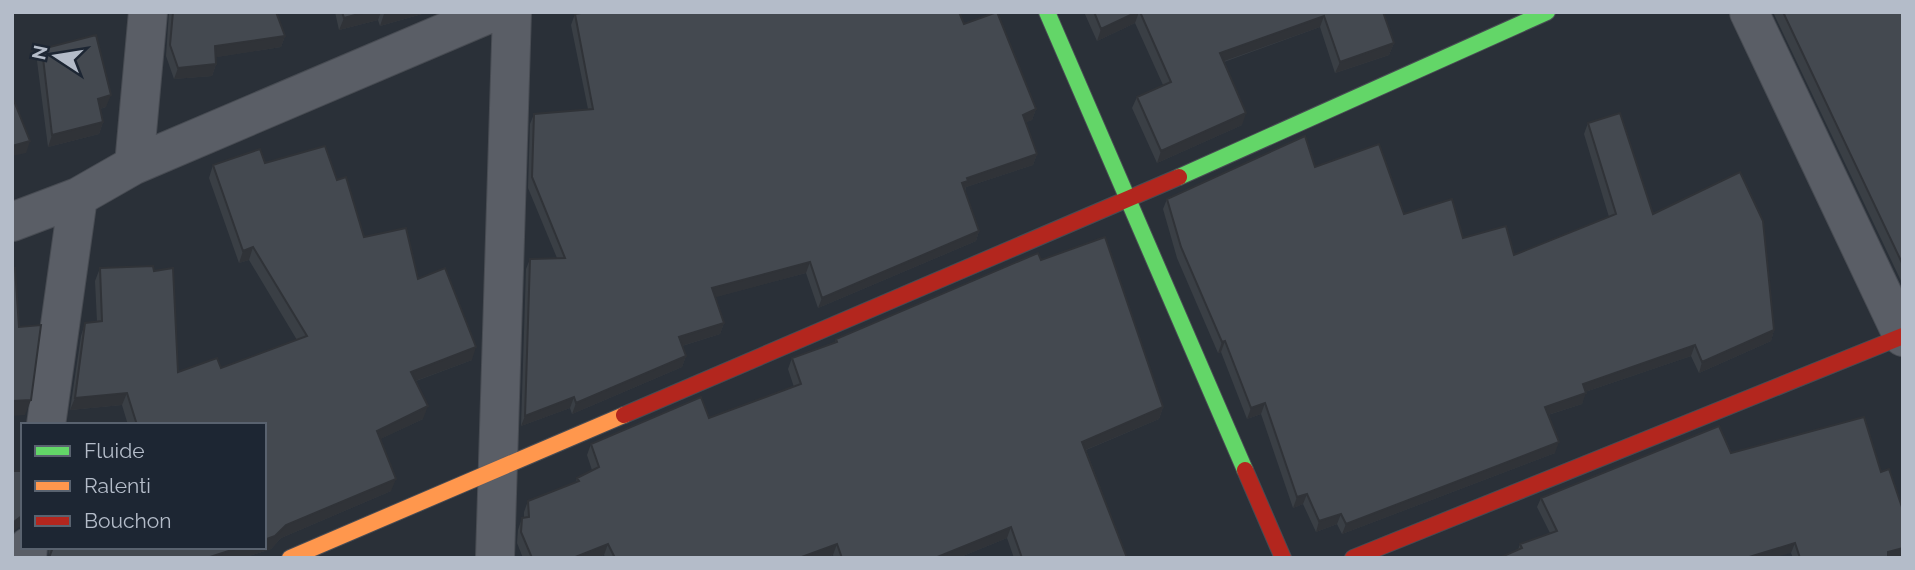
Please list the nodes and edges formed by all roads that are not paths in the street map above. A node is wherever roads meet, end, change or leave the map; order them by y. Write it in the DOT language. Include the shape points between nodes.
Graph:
graph roads {
  1 [pos="148,12"];
  2 [pos="493,12"];
  3 [pos="512,12"];
  4 [pos="1047,12"];
  5 [pos="1547,12"];
  6 [pos="1749,12"];
  7 [pos="134,165"];
  8 [pos="78,197"];
  9 [pos="1128,200"];
  10 [pos="12,222"];
  11 [pos="1903,336"];
  12 [pos="46,423"];
  13 [pos="499,470"];
  14 [pos="290,558"];
  15 [pos="495,558"];
  16 [pos="1283,558"];
  17 [pos="1353,558"];
  1 -- 7 [label="street"];
  2 -- 7 [label="street"];
  3 -- 13 [label="street"];
  4 -- 9 [label="street"];
  5 -- 9 [label="street"];
  6 -- 11 [label="street"];
  7 -- 8 [label="street"];
  8 -- 10 [label="street"];
  8 -- 12 [label="street"];
  9 -- 13 [label="street"];
  9 -- 16 [label="street"];
  11 -- 17 [label="street"];
  13 -- 14 [label="street"];
  13 -- 15 [label="street"];
}
